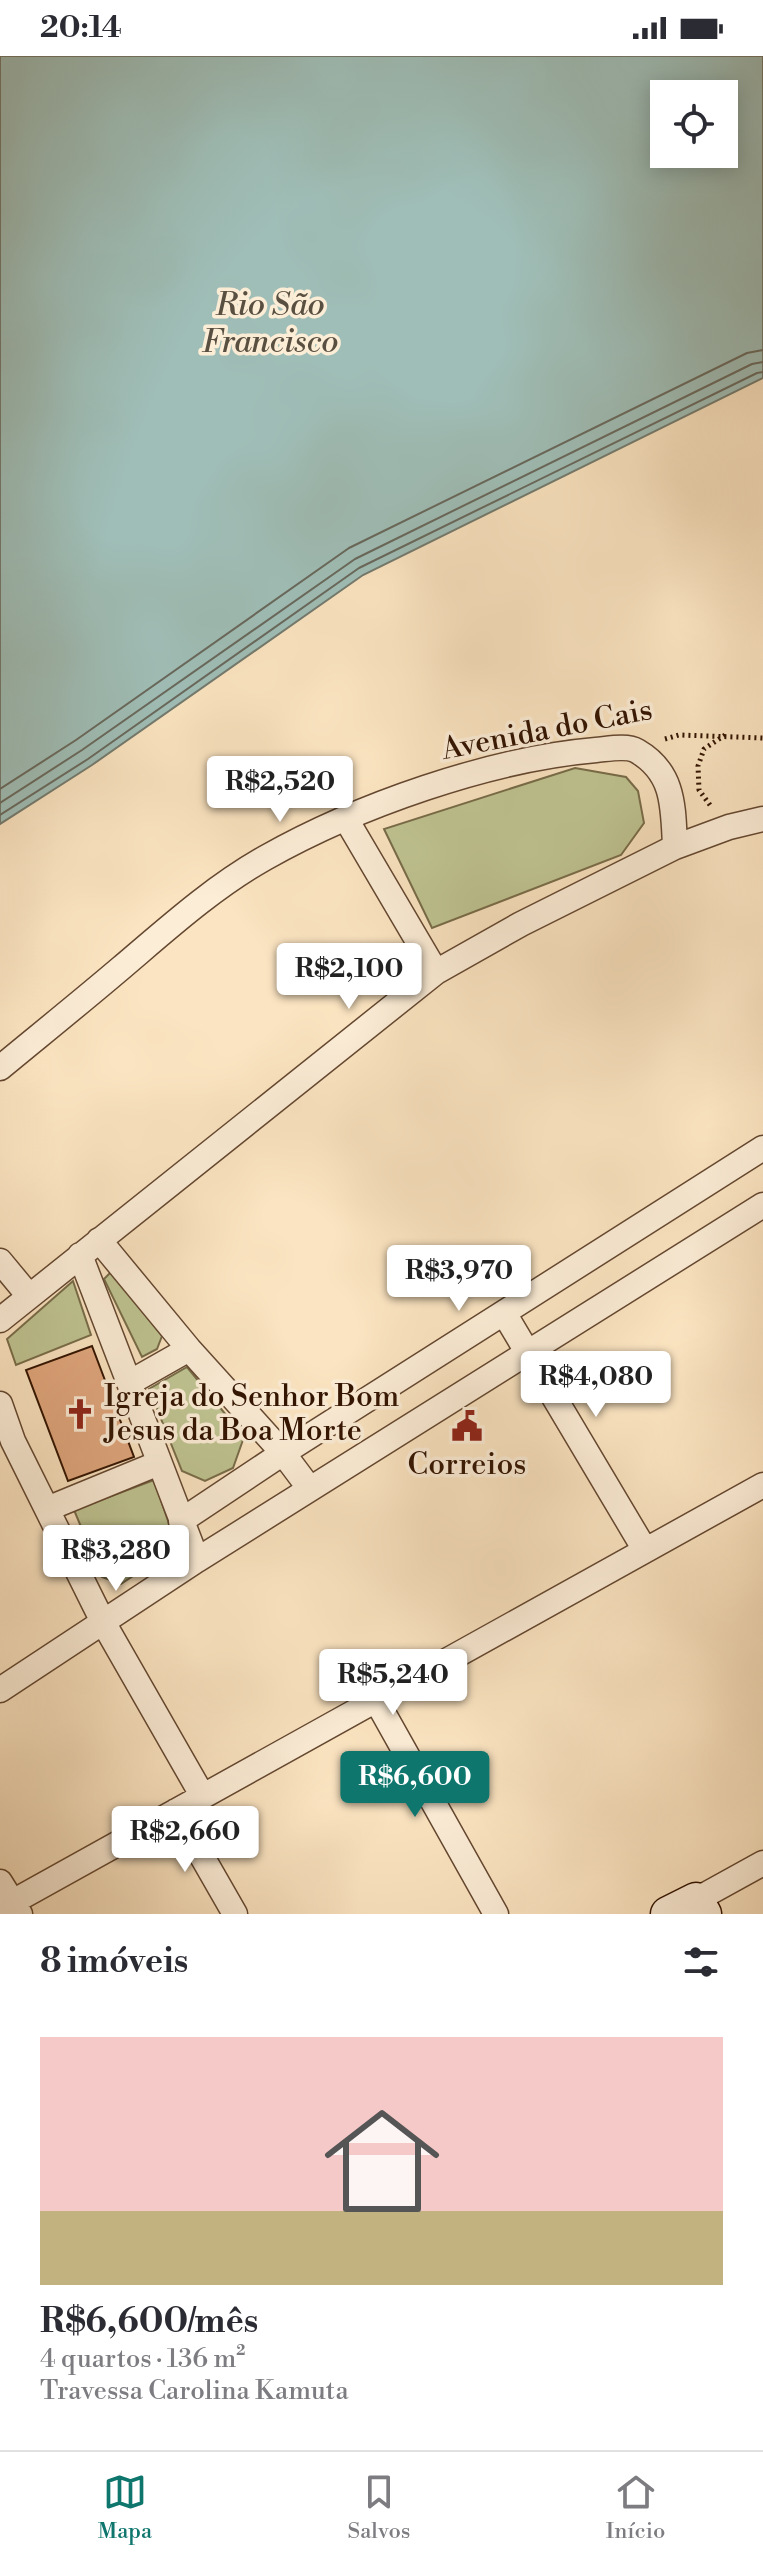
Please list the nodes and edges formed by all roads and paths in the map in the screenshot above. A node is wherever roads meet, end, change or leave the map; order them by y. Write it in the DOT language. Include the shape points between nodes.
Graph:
graph roads {
  1 [pos="725,735"];
  2 [pos="763,738"];
  3 [pos="635,749"];
  4 [pos="346,819"];
  5 [pos="763,819"];
  6 [pos="729,827"];
  7 [pos="675,847"];
  8 [pos="436,972"];
  9 [pos="0,1068"];
  10 [pos="763,1148"];
  11 [pos="763,1205"];
  12 [pos="90,1248"];
  13 [pos="0,1261"];
  14 [pos="29,1296"];
  15 [pos="504,1313"];
  16 [pos="0,1320"];
  17 [pos="189,1349"];
  18 [pos="528,1350"];
  19 [pos="129,1383"];
  20 [pos="0,1404"];
  21 [pos="7,1444"];
  22 [pos="283,1453"];
  23 [pos="159,1463"];
  24 [pos="763,1485"];
  25 [pos="310,1489"];
  26 [pos="47,1509"];
  27 [pos="181,1521"];
  28 [pos="645,1550"];
  29 [pos="197,1560"];
  30 [pos="103,1622"];
  31 [pos="0,1690"];
  32 [pos="376,1700"];
  33 [pos="202,1795"];
  34 [pos="176,1811"];
  35 [pos="763,1863"];
  36 [pos="8,1902"];
  37 [pos="689,1909"];
  38 [pos="235,1914"];
  39 [pos="496,1914"];
  1 -- 2 [label="path, Avenida do Cais"];
  1 -- 3 [label="path, Avenida do Cais" via="679,735"];
  1 -- 6 [label="path" via="704,749 699,790"];
  3 -- 4 [label="street, Avenida do Cais" via="563,753 441,782"];
  3 -- 7 [label="street" via="663,774 670,791"];
  4 -- 8 [label="street"];
  4 -- 9 [label="street, Avenida do Cais" via="264,858 197,903"];
  5 -- 6 [label="street"];
  6 -- 7 [label="street"];
  7 -- 8 [label="street"];
  8 -- 12 [label="street"];
  10 -- 15 [label="street"];
  11 -- 18 [label="street"];
  12 -- 14 [label="street"];
  12 -- 17 [label="street"];
  12 -- 19 [label="street"];
  13 -- 14 [label="street"];
  14 -- 16 [label="street"];
  15 -- 18 [label="street"];
  15 -- 22 [label="street"];
  17 -- 19 [label="street"];
  17 -- 22 [label="street"];
  18 -- 25 [label="street"];
  18 -- 28 [label="street"];
  19 -- 23 [label="street"];
  20 -- 21 [label="street"];
  21 -- 26 [label="street"];
  22 -- 25 [label="street"];
  22 -- 27 [label="street"];
  23 -- 26 [label="street"];
  23 -- 27 [label="street"];
  24 -- 28 [label="street"];
  25 -- 29 [label="street"];
  26 -- 30 [label="street"];
  27 -- 29 [label="street"];
  28 -- 32 [label="street"];
  29 -- 30 [label="street"];
  30 -- 31 [label="street"];
  30 -- 33 [label="street"];
  32 -- 33 [label="street"];
  32 -- 39 [label="street"];
  33 -- 34 [label="street"];
  34 -- 36 [label="street"];
  34 -- 38 [label="street"];
  35 -- 37 [label="street"];
}
